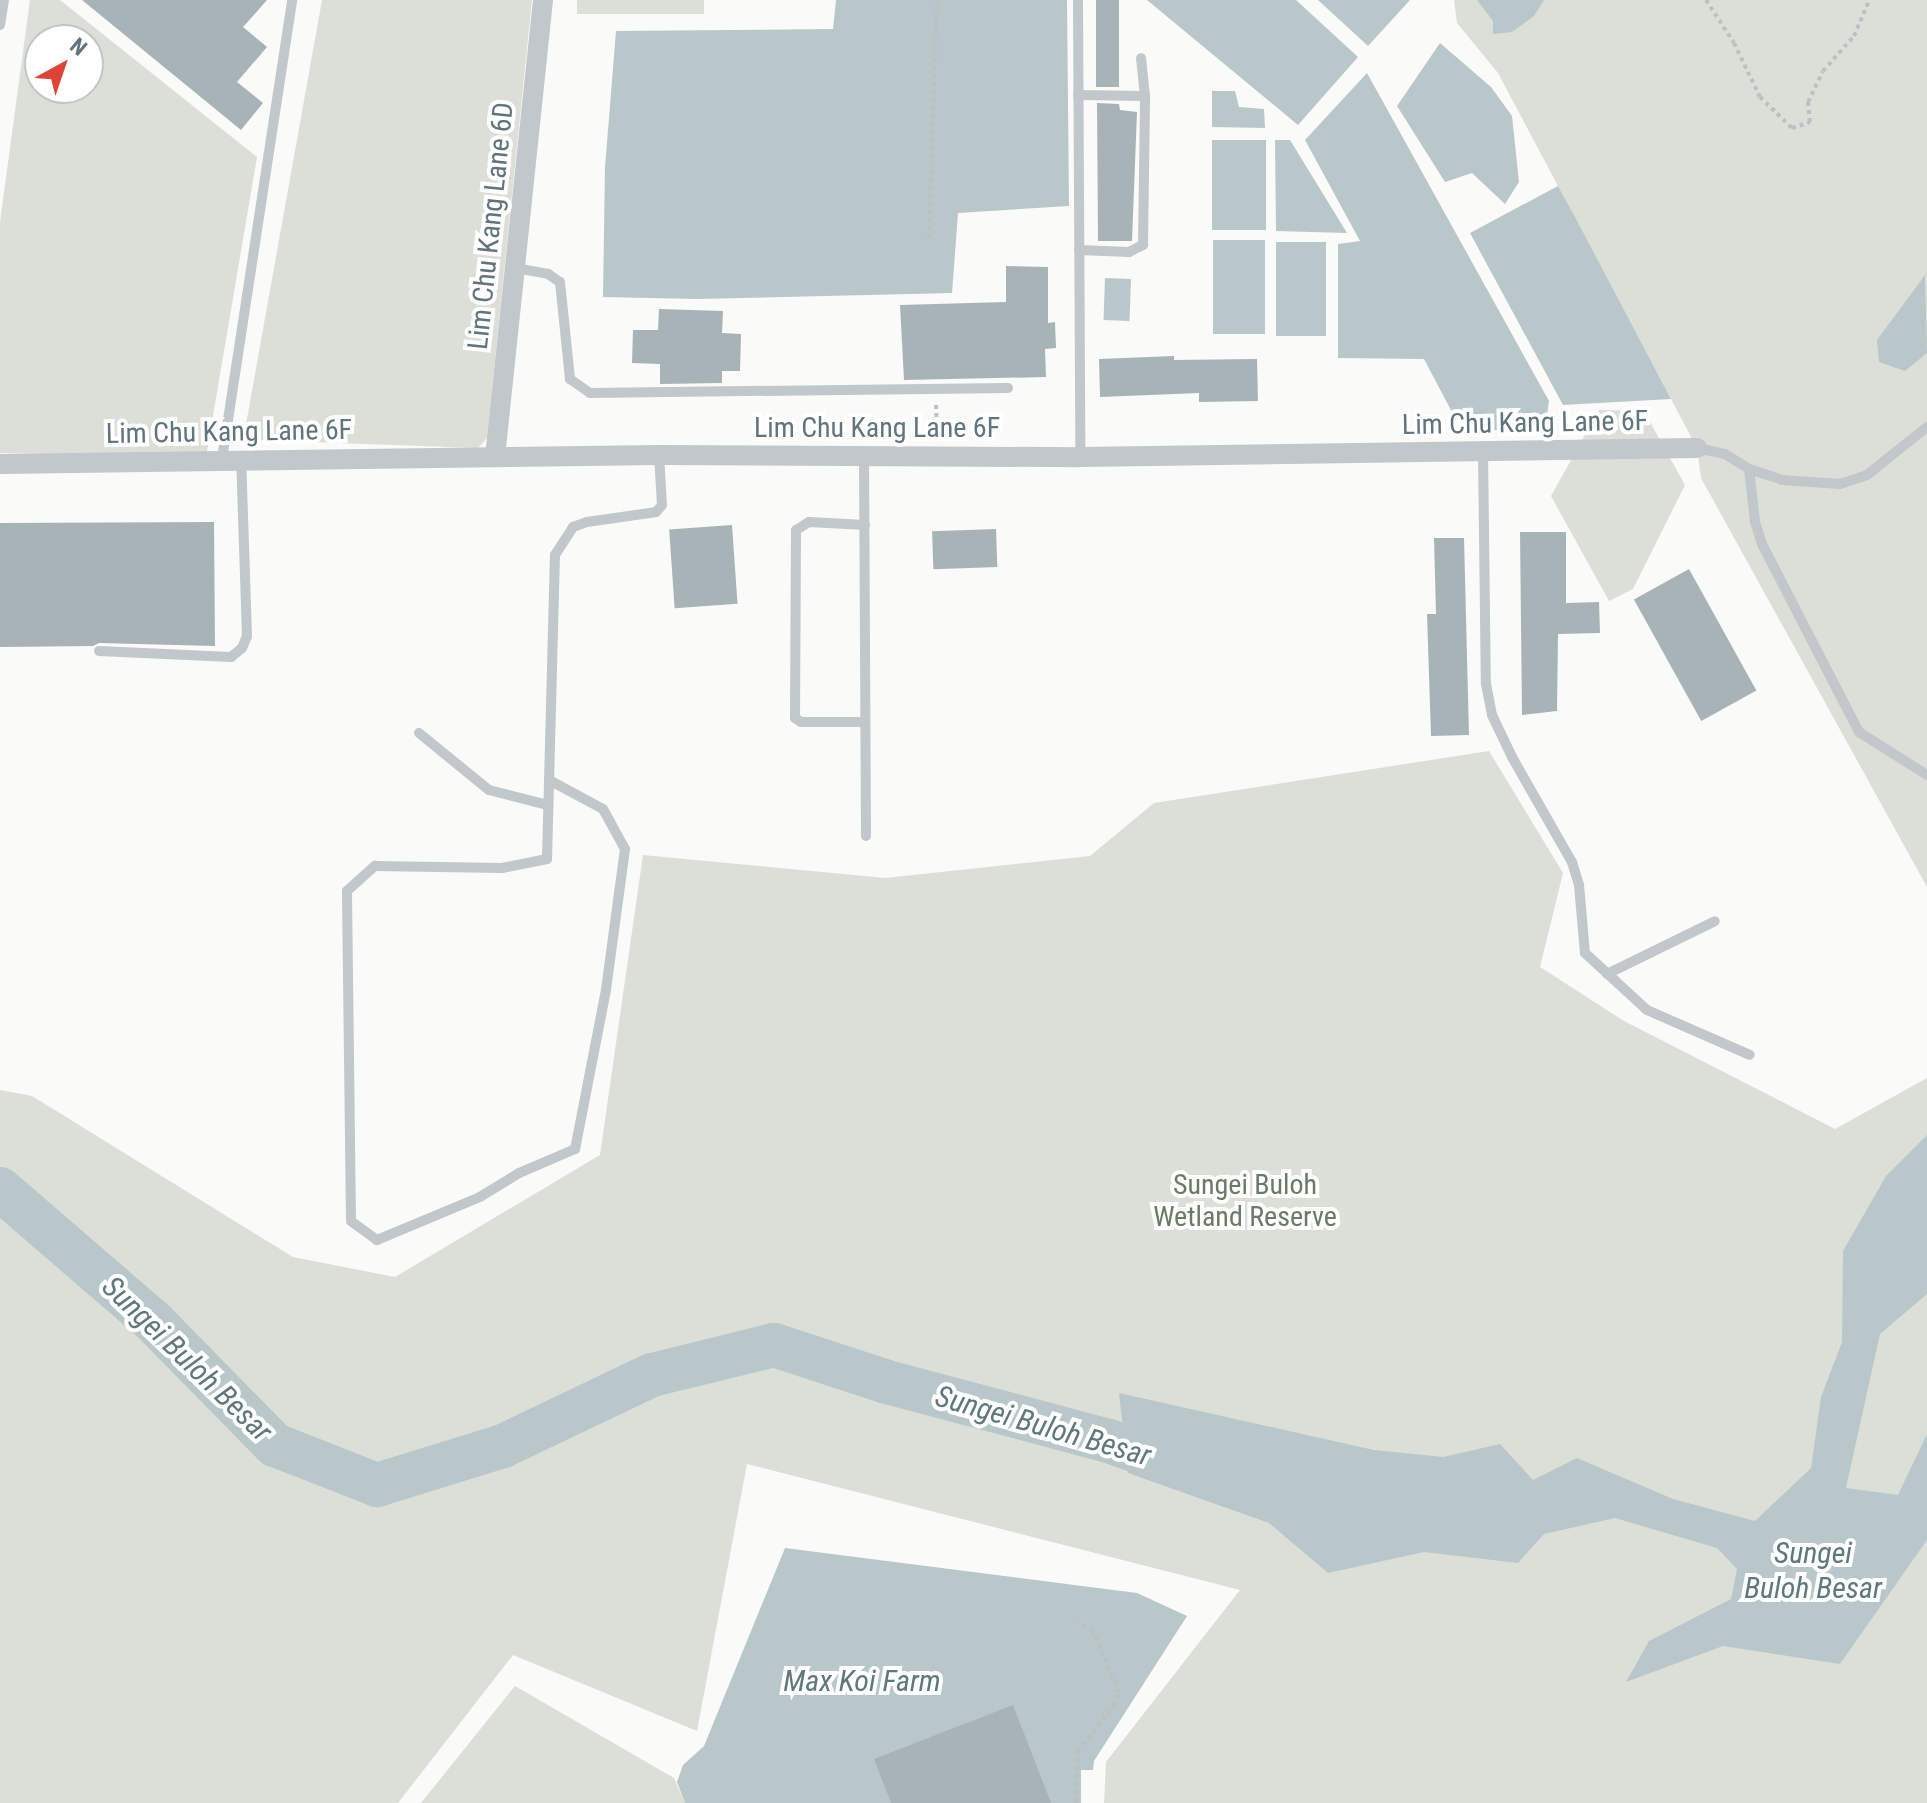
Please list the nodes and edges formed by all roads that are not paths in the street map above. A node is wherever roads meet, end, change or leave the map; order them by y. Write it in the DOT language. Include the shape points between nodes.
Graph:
graph roads {
  1 [pos="4,0"];
  2 [pos="292,0"];
  3 [pos="543,0"];
  4 [pos="1078,0"];
  5 [pos="0,25"];
  6 [pos="1141,58"];
  7 [pos="1078,95"];
  8 [pos="1145,96"];
  9 [pos="1079,250"];
  10 [pos="515,268"];
  11 [pos="1008,388"];
  12 [pos="1927,427"];
  13 [pos="1697,448"];
  14 [pos="1483,451"];
  15 [pos="659,455"];
  16 [pos="864,456"];
  17 [pos="495,457"];
  18 [pos="1080,457"];
  19 [pos="231,459"];
  20 [pos="0,464"];
  21 [pos="1749,469"];
  22 [pos="865,525"];
  23 [pos="99,651"];
  24 [pos="865,722"];
  25 [pos="419,733"];
  26 [pos="1927,775"];
  27 [pos="549,780"];
  28 [pos="548,805"];
  29 [pos="866,836"];
  30 [pos="1715,921"];
  31 [pos="1607,974"];
  32 [pos="1750,1055"];
  1 -- 5 [label="lane"];
  2 -- 19 [label="lane"];
  3 -- 10 [label="street, Lim Chu Kang Lane 6D"];
  4 -- 7 [label="lane"];
  6 -- 8 [label="lane"];
  7 -- 8 [label="lane"];
  7 -- 9 [label="lane"];
  8 -- 9 [label="lane" via="1143,245 1129,252"];
  9 -- 18 [label="lane"];
  10 -- 11 [label="lane" via="548,274 560,282 570,379 590,393"];
  10 -- 17 [label="street, Lim Chu Kang Lane 6D"];
  12 -- 21 [label="lane, Lim Chu Kang Lane 6F" via="1867,475 1840,484 1782,480"];
  13 -- 14 [label="street, Lim Chu Kang Lane 6F"];
  13 -- 21 [label="lane, Lim Chu Kang Lane 6F" via="1725,454"];
  14 -- 18 [label="street, Lim Chu Kang Lane 6F"];
  14 -- 31 [label="lane" via="1486,684 1492,715 1572,862 1585,953"];
  15 -- 16 [label="street, Lim Chu Kang Lane 6F"];
  15 -- 17 [label="street, Lim Chu Kang Lane 6F"];
  15 -- 27 [label="lane" via="662,505 656,512 573,527 555,555"];
  16 -- 18 [label="street, Lim Chu Kang Lane 6F"];
  16 -- 22 [label="lane"];
  17 -- 19 [label="street, Lim Chu Kang Lane 6F"];
  19 -- 20 [label="street, Lim Chu Kang Lane 6F"];
  19 -- 23 [label="lane" via="247,636 242,648 231,657"];
  21 -- 26 [label="lane" via="1763,546 1859,732"];
  22 -- 24 [label="lane"];
  22 -- 24 [label="lane" via="809,522 796,530 795,718"];
  24 -- 29 [label="lane"];
  25 -- 28 [label="lane" via="489,790"];
  27 -- 28 [label="lane"];
  27 -- 28 [label="lane" via="603,809 625,849 606,990 575,1149 377,1240 351,1221 347,891 375,866 502,868 547,859"];
  30 -- 31 [label="lane"];
  31 -- 32 [label="lane" via="1647,1010"];
}
